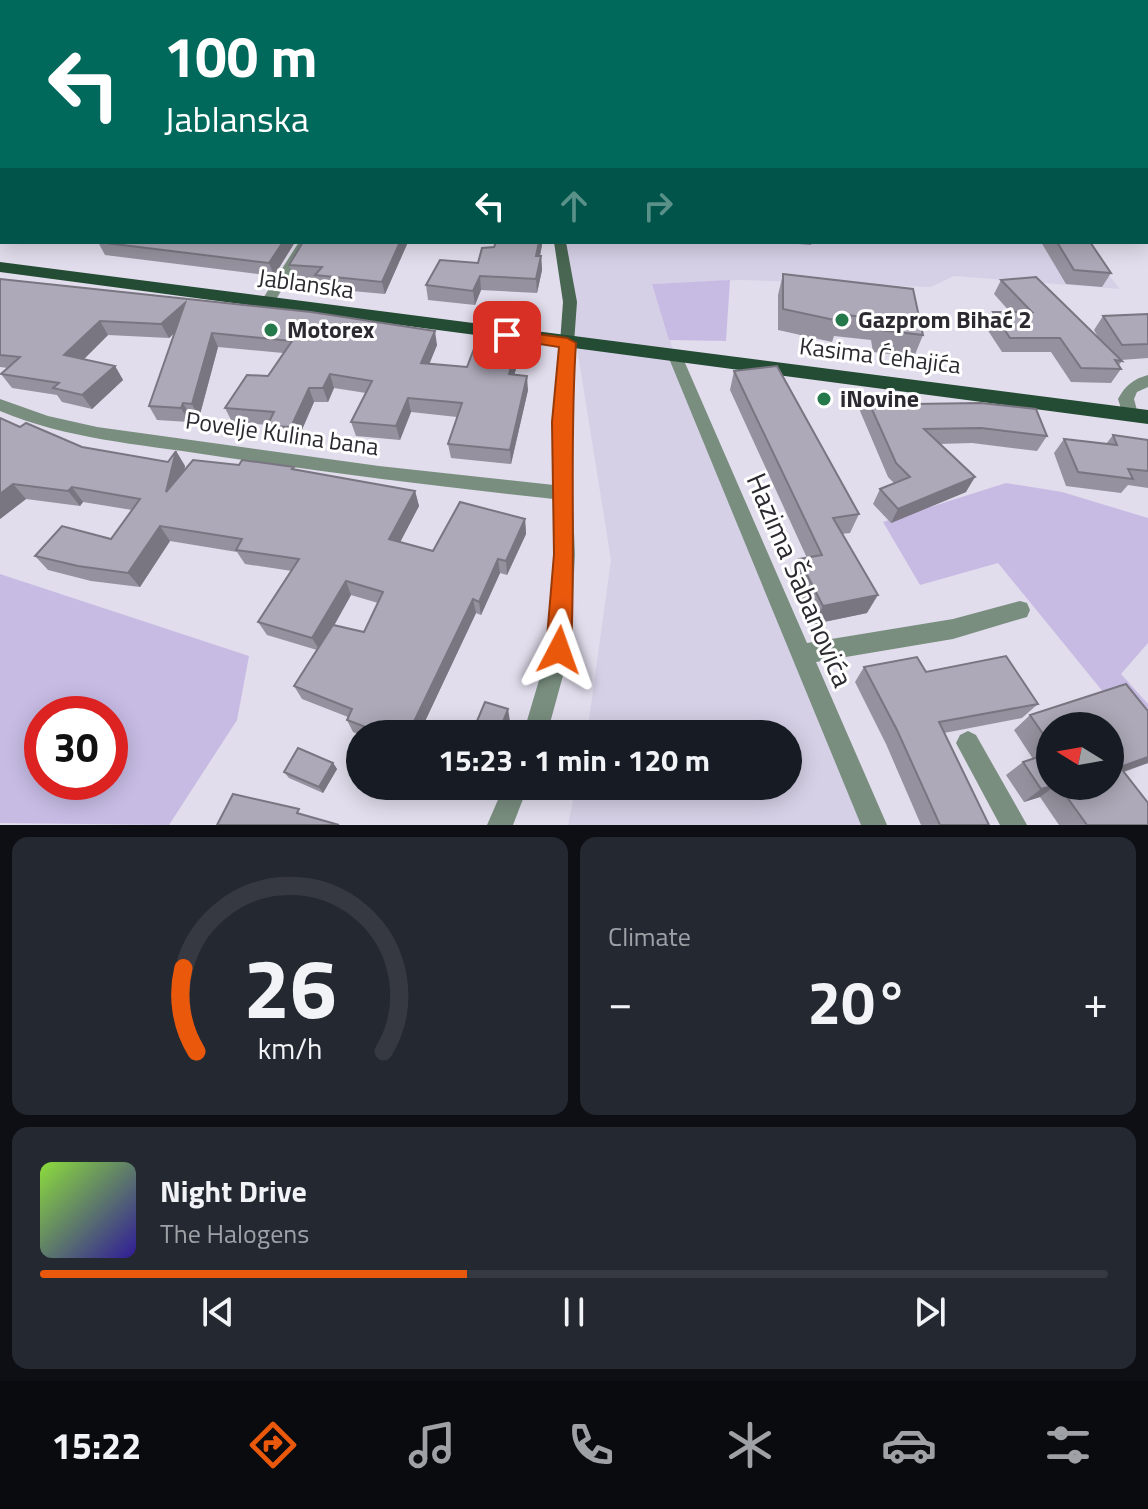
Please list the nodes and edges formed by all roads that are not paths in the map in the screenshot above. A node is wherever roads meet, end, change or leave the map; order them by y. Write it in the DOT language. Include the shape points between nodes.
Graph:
graph roads {
  1 [pos="304,244"];
  2 [pos="560,244"];
  3 [pos="0,267"];
  4 [pos="267,303"];
  5 [pos="567,343"];
  6 [pos="605,348"];
  7 [pos="675,356"];
  8 [pos="1148,380"];
  9 [pos="0,405"];
  10 [pos="1139,415"];
  11 [pos="561,493"];
  12 [pos="1020,610"];
  13 [pos="802,654"];
  14 [pos="539,720"];
  15 [pos="968,743"];
  16 [pos="510,800"];
  17 [pos="500,825"];
  18 [pos="874,825"];
  19 [pos="1014,825"];
  1 -- 4 [label="street"];
  2 -- 5 [label="street" via="570,302"];
  3 -- 4 [label="main road, Jablanska"];
  4 -- 5 [label="main road, Jablanska"];
  5 -- 6 [label="main road, Jablanska"];
  5 -- 11 [label="street"];
  6 -- 7 [label="main road, Kasima Ćehajića"];
  7 -- 10 [label="main road, Kasima Ćehajića"];
  7 -- 13 [label="street, Hazima Šabanovića"];
  8 -- 10 [label="street" via="1131,389 1126,399"];
  9 -- 11 [label="street, Povelje Kulina bana" via="32,420 109,434"];
  11 -- 14 [label="street" via="565,554 559,650"];
  12 -- 13 [label="street" via="953,629"];
  13 -- 18 [label="street, Hazima Šabanovića"];
  15 -- 19 [label="street"];
  16 -- 17 [label="street"];
}
